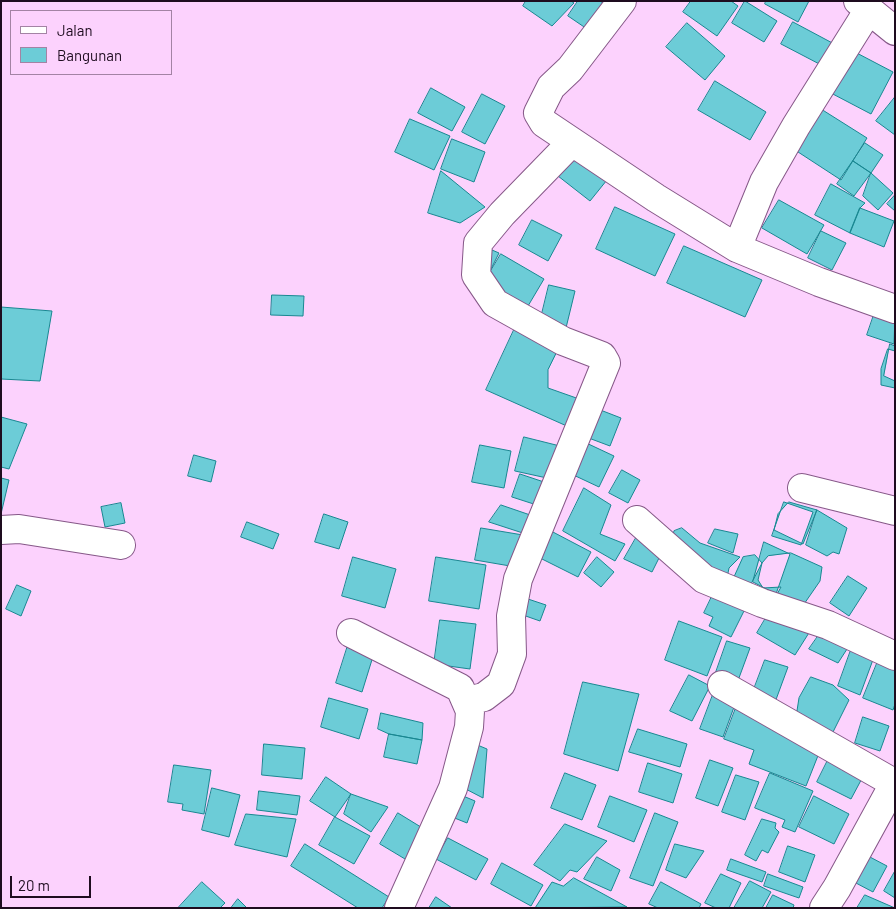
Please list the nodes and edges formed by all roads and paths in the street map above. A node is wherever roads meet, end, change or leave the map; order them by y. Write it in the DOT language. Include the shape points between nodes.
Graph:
graph roads {
  1 [pos="622,1"];
  2 [pos="863,6"];
  3 [pos="895,31"];
  4 [pos="571,143"];
  5 [pos="736,248"];
  6 [pos="895,309"];
  7 [pos="802,488"];
  8 [pos="895,510"];
  9 [pos="637,520"];
  10 [pos="1,530"];
  11 [pos="121,545"];
  12 [pos="351,633"];
  13 [pos="895,656"];
  14 [pos="722,685"];
  15 [pos="467,701"];
  16 [pos="894,782"];
  17 [pos="837,901"];
  18 [pos="399,908"];
  1 -- 4 [label="street" via="570,69 551,87 538,113 544,123"];
  2 -- 3 [label="street"];
  2 -- 5 [label="street" via="764,182"];
  4 -- 5 [label="street"];
  4 -- 15 [label="street" via="502,214 478,244 476,275 495,303 563,340 602,356 606,363 518,579 511,616 512,654 501,684 484,697"];
  5 -- 6 [label="street"];
  7 -- 8 [label="street"];
  9 -- 13 [label="street" via="704,579 828,625"];
  10 -- 11 [label="street" via="19,529"];
  12 -- 15 [label="street" via="460,688"];
  14 -- 16 [label="street"];
  15 -- 18 [label="street" via="469,727 453,788"];
  16 -- 17 [label="street"];
}
